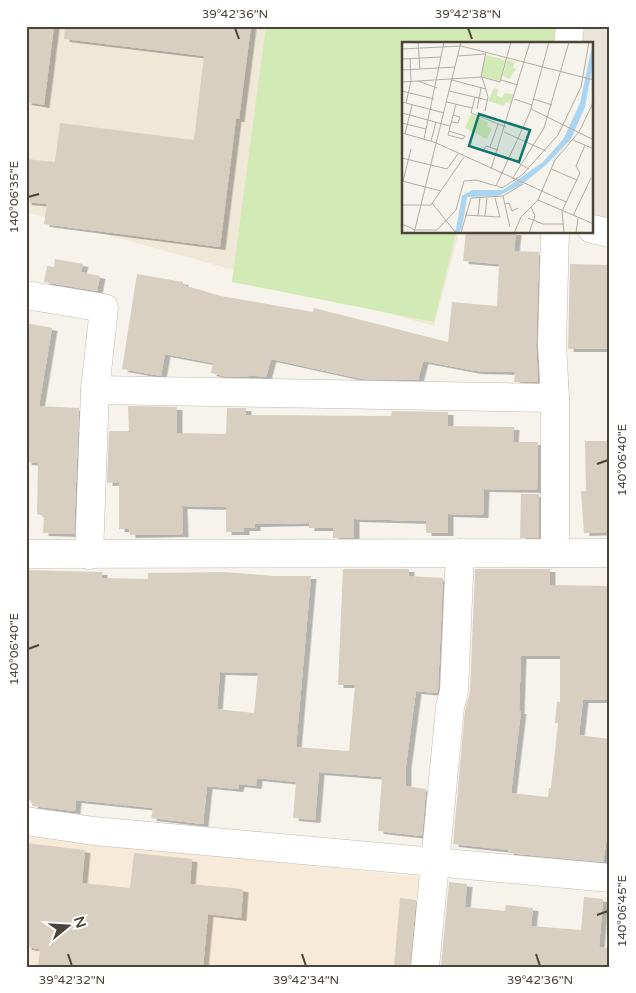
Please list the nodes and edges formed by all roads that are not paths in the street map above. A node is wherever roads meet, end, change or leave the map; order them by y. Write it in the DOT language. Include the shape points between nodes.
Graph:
graph roads {
  1 [pos="570,26"];
  2 [pos="568,42"];
  3 [pos="594,230"];
  4 [pos="610,233"];
  5 [pos="555,234"];
  6 [pos="26,295"];
  7 [pos="95,390"];
  8 [pos="555,398"];
  9 [pos="610,552"];
  10 [pos="460,553"];
  11 [pos="555,553"];
  12 [pos="26,554"];
  13 [pos="89,554"];
  14 [pos="26,821"];
  15 [pos="435,863"];
  16 [pos="610,878"];
  17 [pos="425,967"];
  1 -- 2 [label="street"];
  3 -- 4 [label="street"];
  5 -- 8 [label="street" via="552,345"];
  6 -- 7 [label="street" via="104,308"];
  7 -- 8 [label="street"];
  7 -- 13 [label="street"];
  8 -- 11 [label="street"];
  9 -- 11 [label="street"];
  10 -- 11 [label="street"];
  10 -- 13 [label="street"];
  10 -- 15 [label="street" via="454,691"];
  12 -- 13 [label="street"];
  14 -- 15 [label="street" via="94,831"];
  15 -- 16 [label="street"];
  15 -- 17 [label="street"];
}
